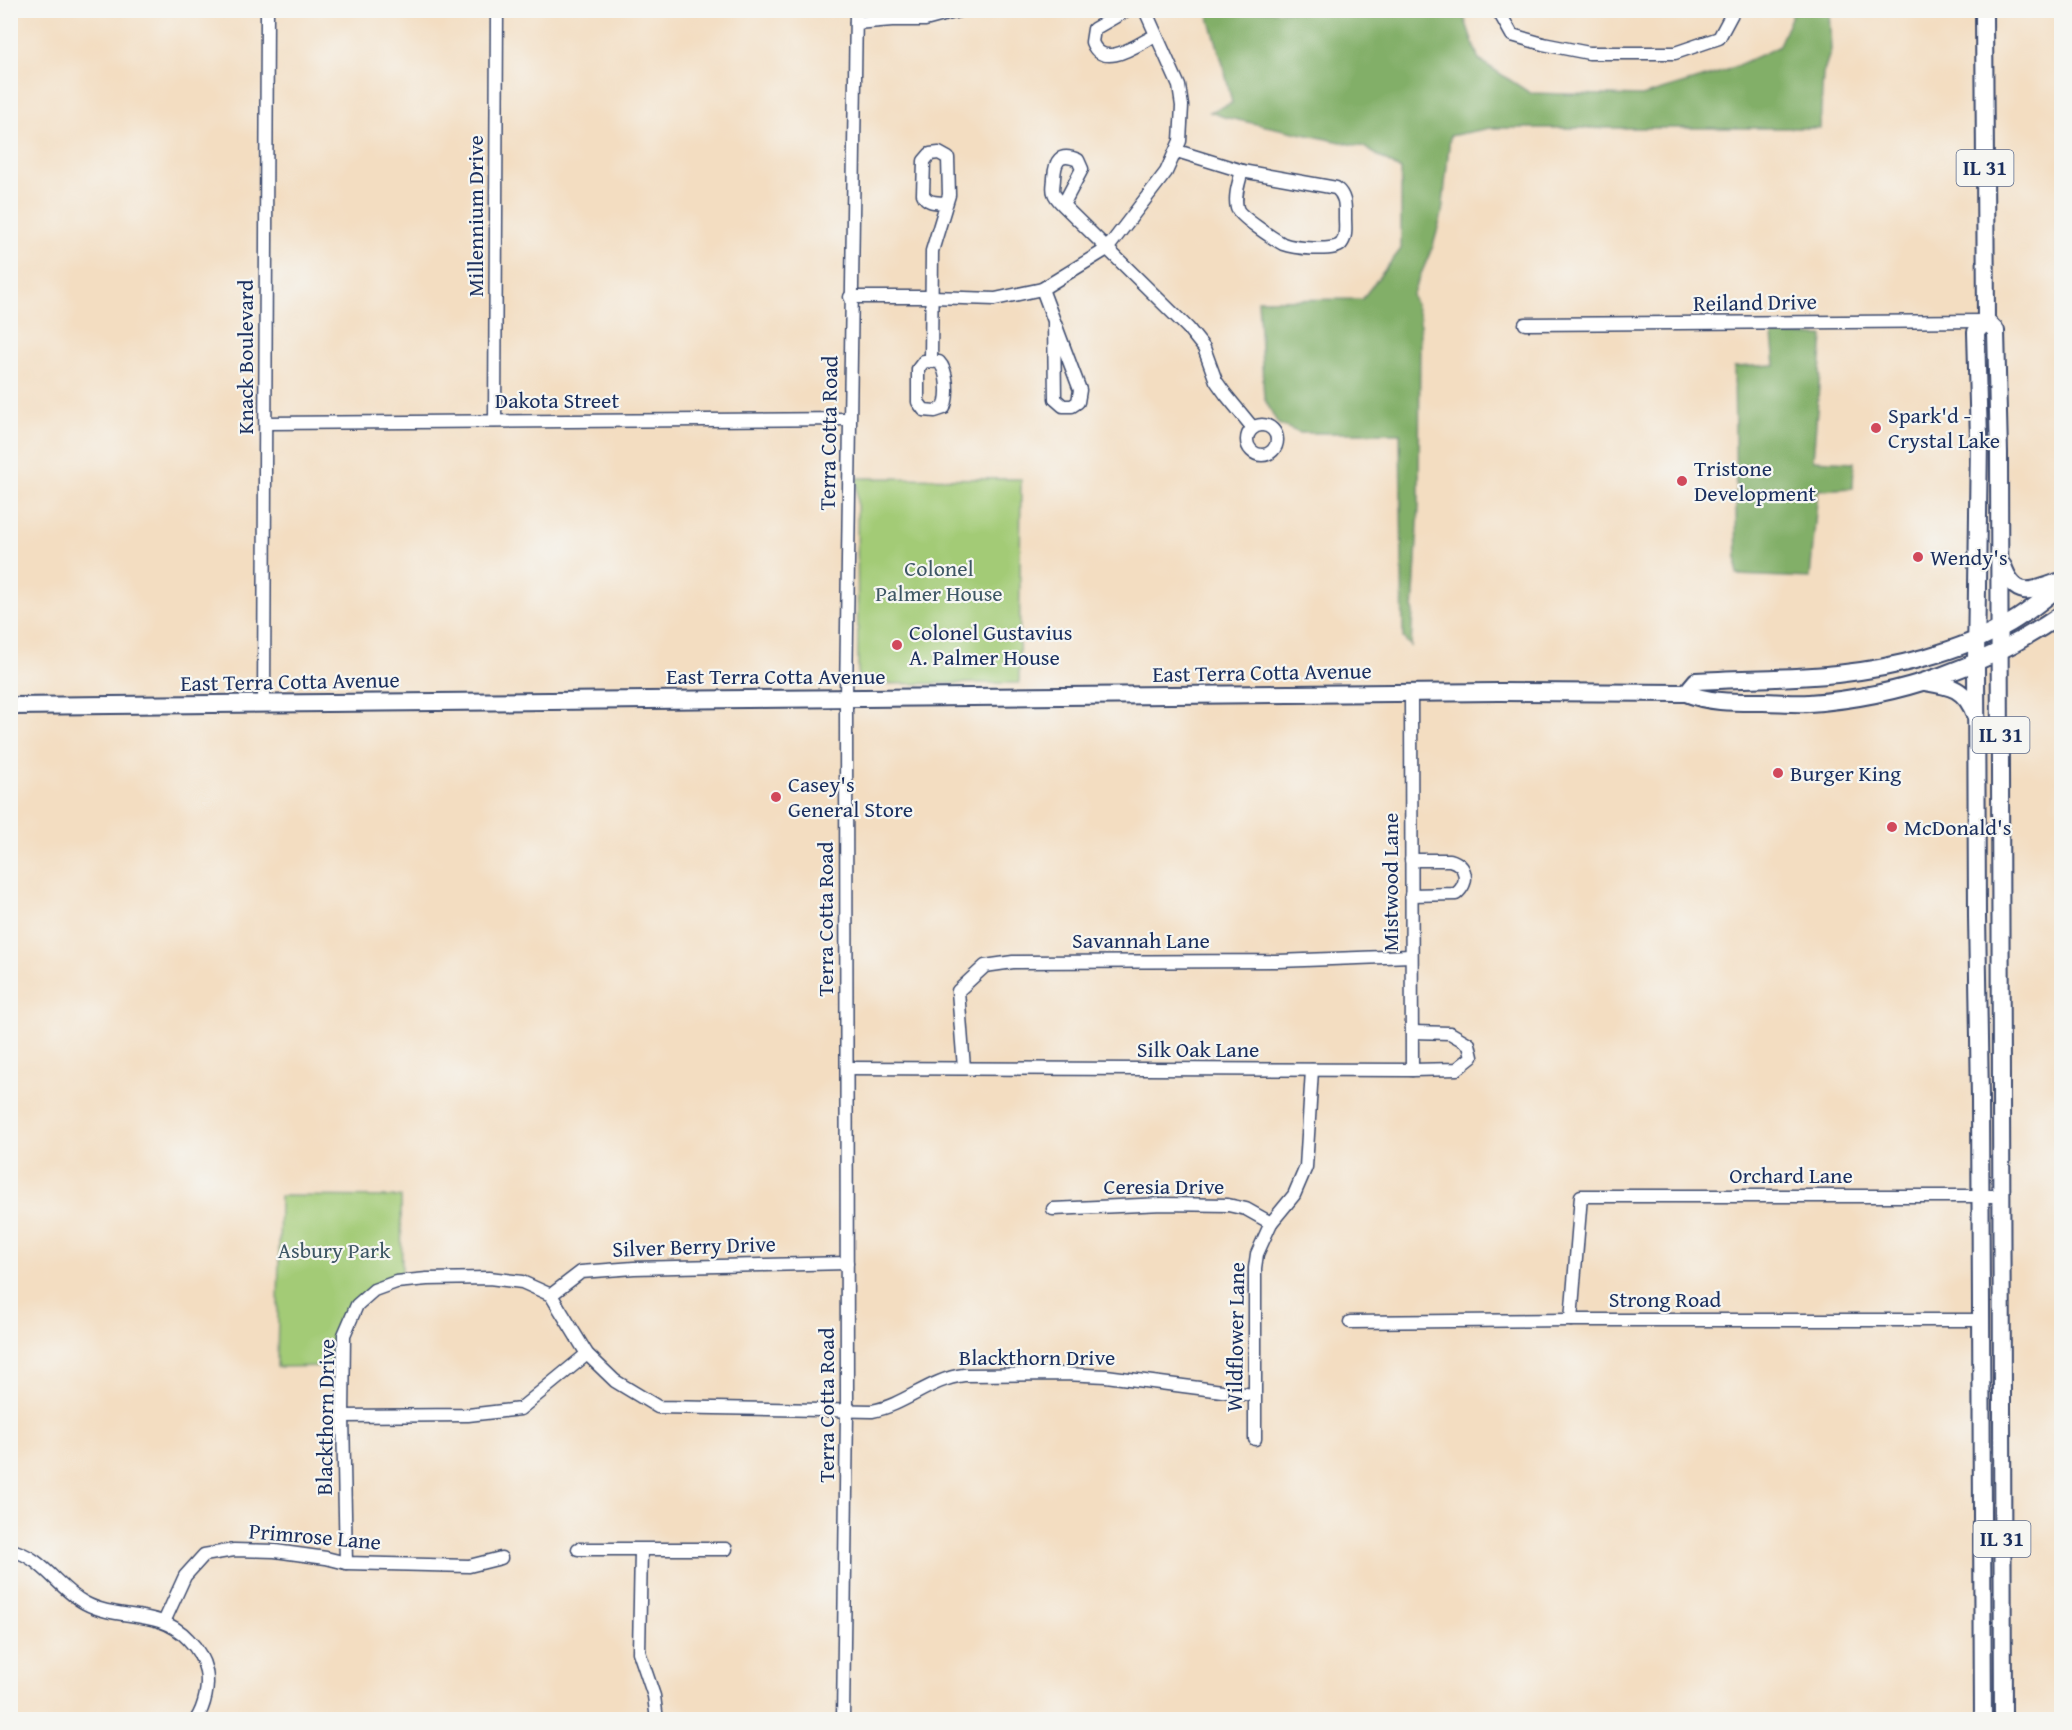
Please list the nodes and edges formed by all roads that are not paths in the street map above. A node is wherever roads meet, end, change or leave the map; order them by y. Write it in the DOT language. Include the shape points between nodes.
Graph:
graph roads {
  1 [pos="267,10"];
  2 [pos="497,10"];
  3 [pos="962,10"];
  4 [pos="1127,10"];
  5 [pos="1145,10"];
  6 [pos="1498,10"];
  7 [pos="1734,10"];
  8 [pos="1984,10"];
  9 [pos="856,17"];
  10 [pos="1156,35"];
  11 [pos="1177,151"];
  12 [pos="1242,171"];
  13 [pos="946,203"];
  14 [pos="1063,205"];
  15 [pos="1107,249"];
  16 [pos="1042,289"];
  17 [pos="850,297"];
  18 [pos="932,297"];
  19 [pos="1054,321"];
  20 [pos="1986,321"];
  21 [pos="1525,324"];
  22 [pos="931,360"];
  23 [pos="849,419"];
  24 [pos="495,421"];
  25 [pos="266,423"];
  26 [pos="1253,428"];
  27 [pos="2000,550"];
  28 [pos="2061,580"];
  29 [pos="2061,585"];
  30 [pos="2061,614"];
  31 [pos="2000,628"];
  32 [pos="1976,638"];
  33 [pos="1999,652"];
  34 [pos="1976,661"];
  35 [pos="1924,682"];
  36 [pos="1411,693"];
  37 [pos="1686,693"];
  38 [pos="846,698"];
  39 [pos="264,704"];
  40 [pos="10,706"];
  41 [pos="1977,721"];
  42 [pos="1411,860"];
  43 [pos="1411,895"];
  44 [pos="1411,956"];
  45 [pos="1412,1032"];
  46 [pos="846,1068"];
  47 [pos="964,1068"];
  48 [pos="1312,1070"];
  49 [pos="1412,1070"];
  50 [pos="1980,1196"];
  51 [pos="2001,1196"];
  52 [pos="1053,1209"];
  53 [pos="1271,1223"];
  54 [pos="847,1263"];
  55 [pos="550,1295"];
  56 [pos="1571,1320"];
  57 [pos="1981,1320"];
  58 [pos="1350,1322"];
  59 [pos="587,1354"];
  60 [pos="1254,1395"];
  61 [pos="847,1411"];
  62 [pos="343,1416"];
  63 [pos="1255,1439"];
  64 [pos="578,1549"];
  65 [pos="726,1549"];
  66 [pos="10,1550"];
  67 [pos="641,1550"];
  68 [pos="501,1558"];
  69 [pos="346,1563"];
  70 [pos="164,1622"];
  71 [pos="196,1719"];
  72 [pos="657,1719"];
  73 [pos="843,1719"];
  74 [pos="1983,1719"];
  75 [pos="2003,1719"];
  1 -- 25 [label="street, Knack Boulevard"];
  2 -- 24 [label="street, Millennium Drive"];
  3 -- 9 [label="street" via="925,20"];
  4 -- 10 [label="street" via="1094,29 1092,42 1098,52 1113,56"];
  5 -- 10 [label="street"];
  6 -- 7 [label="street" via="1512,35 1543,44 1589,53 1675,53 1719,38"];
  8 -- 20 [label="main road, IL 31"];
  9 -- 17 [label="street, Terra Cotta Road"];
  10 -- 11 [label="street" via="1176,75 1181,97"];
  11 -- 12 [label="street"];
  11 -- 15 [label="street" via="1160,181"];
  12 -- 12 [label="street" via="1236,200 1240,214 1288,245 1332,249 1342,243 1345,202 1336,188"];
  13 -- 18 [label="street" via="932,250"];
  14 -- 15 [label="street"];
  15 -- 16 [label="street"];
  15 -- 26 [label="street" via="1188,328 1204,348 1216,381"];
  16 -- 18 [label="street" via="995,299"];
  16 -- 19 [label="street"];
  17 -- 18 [label="street"];
  17 -- 23 [label="street, Terra Cotta Road"];
  18 -- 22 [label="street"];
  19 -- 19 [label="street" via="1055,399 1063,406 1072,406 1079,400 1080,390"];
  20 -- 21 [label="street, Reiland Drive"];
  20 -- 27 [label="main road, IL 31" via="1995,332"];
  20 -- 32 [label="main road, IL 31" via="1976,332"];
  23 -- 24 [label="street, Dakota Street"];
  23 -- 38 [label="street, Terra Cotta Road"];
  24 -- 25 [label="street, Dakota Street"];
  25 -- 39 [label="street, Knack Boulevard"];
  27 -- 28 [label="main road" via="2007,576 2018,590 2033,590"];
  27 -- 31 [label="main road, IL 31"];
  29 -- 31 [label="main road, East Terra Cotta Avenue"];
  30 -- 33 [label="main road, East Terra Cotta Avenue"];
  31 -- 32 [label="main road, East Terra Cotta Avenue"];
  31 -- 33 [label="main road, IL 31"];
  32 -- 34 [label="main road, IL 31"];
  32 -- 37 [label="main road, East Terra Cotta Avenue" via="1879,669 1696,681"];
  33 -- 34 [label="main road, East Terra Cotta Avenue"];
  33 -- 51 [label="main road, IL 31"];
  34 -- 35 [label="main road, East Terra Cotta Avenue"];
  34 -- 41 [label="main road, IL 31"];
  35 -- 37 [label="main road, East Terra Cotta Avenue" via="1865,696 1808,703 1743,702 1698,698"];
  35 -- 41 [label="main road" via="1946,686 1965,696"];
  36 -- 37 [label="main road, East Terra Cotta Avenue"];
  36 -- 38 [label="main road, East Terra Cotta Avenue"];
  36 -- 42 [label="street, Mistwood Lane"];
  38 -- 39 [label="main road, East Terra Cotta Avenue"];
  38 -- 46 [label="street, Terra Cotta Road"];
  39 -- 40 [label="main road, East Terra Cotta Avenue"];
  41 -- 50 [label="main road, IL 31"];
  42 -- 43 [label="street, Mistwood Lane"];
  42 -- 43 [label="street" via="1450,860 1461,865 1465,877 1465,885 1456,894"];
  43 -- 44 [label="street, Mistwood Lane"];
  44 -- 45 [label="street, Mistwood Lane"];
  44 -- 47 [label="street, Savannah Lane" via="1013,962 985,966 958,992"];
  45 -- 49 [label="street, Mistwood Lane"];
  45 -- 49 [label="street, Silk Oak Lane" via="1450,1033 1469,1044 1472,1057 1457,1069"];
  46 -- 47 [label="street, Silk Oak Lane"];
  46 -- 54 [label="street, Terra Cotta Road"];
  47 -- 48 [label="street, Silk Oak Lane"];
  48 -- 49 [label="street, Silk Oak Lane"];
  48 -- 53 [label="street, Wildflower Lane" via="1306,1167 1294,1196"];
  50 -- 51 [label="street, Orchard Lane"];
  50 -- 56 [label="street, Orchard Lane" via="1581,1196"];
  50 -- 57 [label="main road, IL 31"];
  51 -- 75 [label="main road, IL 31"];
  52 -- 53 [label="street, Ceresia Drive" via="1228,1205 1246,1209"];
  53 -- 60 [label="street, Wildflower Lane" via="1257,1254 1253,1278"];
  54 -- 55 [label="street, Silver Berry Drive" via="581,1272"];
  54 -- 61 [label="street, Terra Cotta Road"];
  55 -- 59 [label="street, Blackthorn Drive"];
  55 -- 62 [label="street, Blackthorn Drive" via="522,1282 489,1278 396,1282 374,1290 357,1305 344,1335"];
  56 -- 57 [label="street, Strong Road"];
  56 -- 58 [label="street, Strong Road"];
  57 -- 74 [label="main road, IL 31"];
  59 -- 61 [label="street, Blackthorn Drive" via="615,1381 658,1407"];
  59 -- 62 [label="street" via="520,1409 468,1415"];
  60 -- 61 [label="street, Blackthorn Drive" via="1106,1376 964,1375 937,1382 888,1408"];
  60 -- 63 [label="street, Wildflower Lane"];
  61 -- 73 [label="street, Terra Cotta Road"];
  62 -- 69 [label="street, Blackthorn Drive"];
  64 -- 67 [label="street"];
  65 -- 67 [label="street"];
  66 -- 70 [label="street" via="31,1558 86,1604"];
  67 -- 72 [label="street" via="639,1652 654,1696"];
  68 -- 69 [label="street, Primrose Lane" via="469,1566"];
  69 -- 70 [label="street, Primrose Lane" via="275,1551 234,1550 204,1555 185,1576"];
  70 -- 71 [label="street" via="190,1641 204,1665 205,1696"];
}
